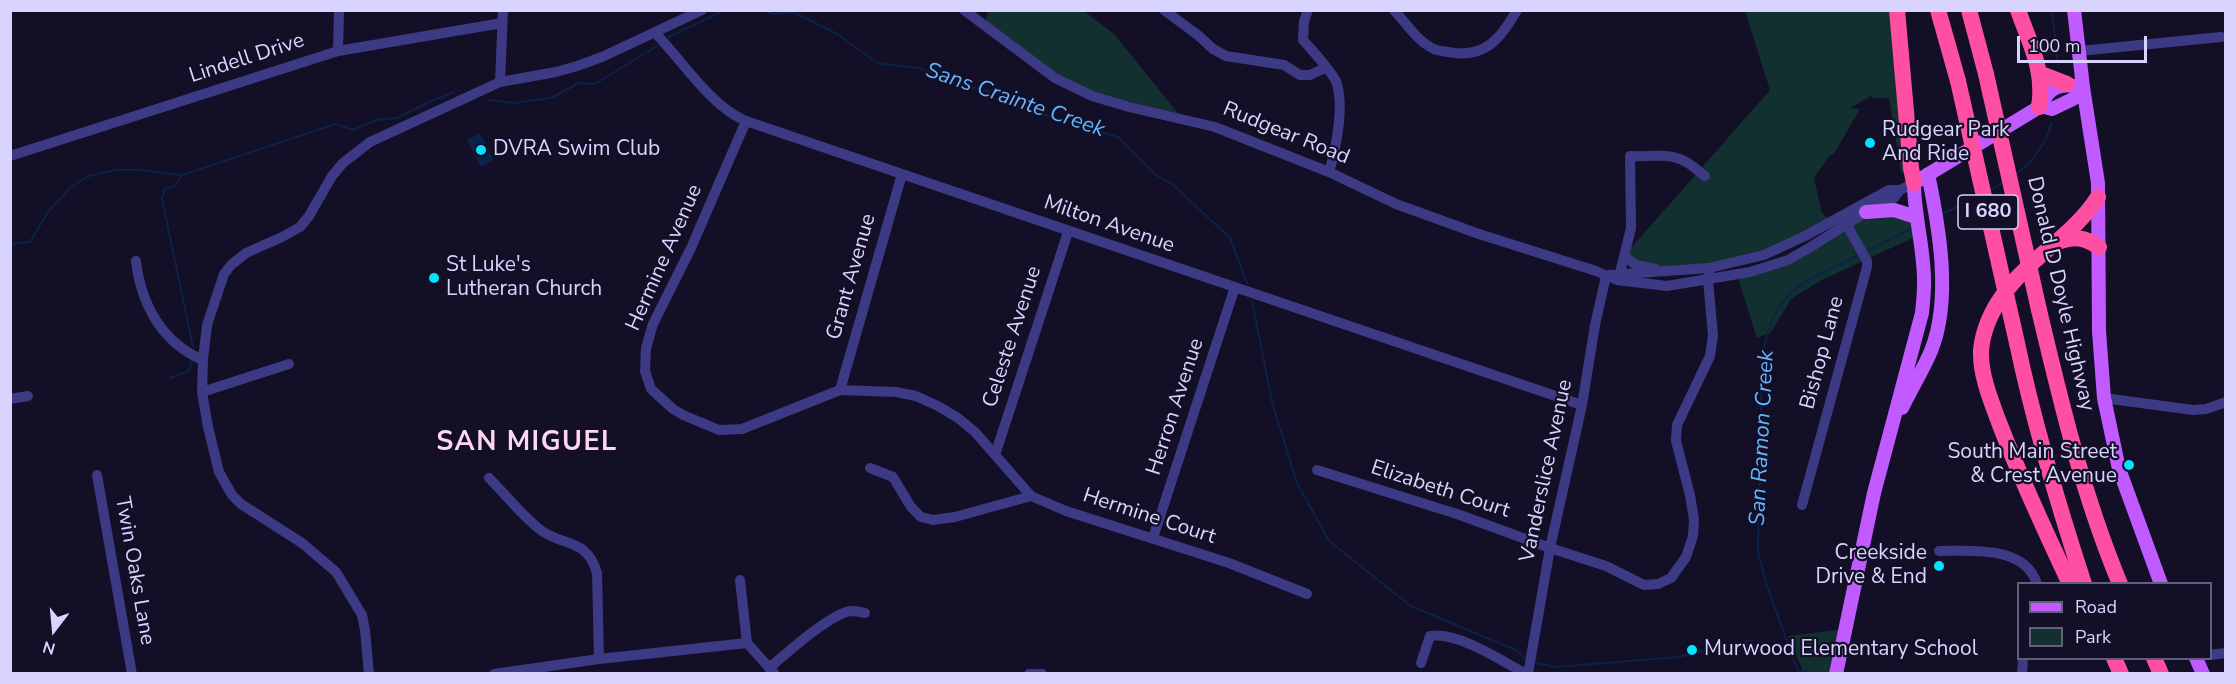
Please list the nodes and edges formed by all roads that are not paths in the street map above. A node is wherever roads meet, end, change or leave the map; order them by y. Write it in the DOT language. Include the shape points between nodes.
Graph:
graph roads {
  1 [pos="339,10"];
  2 [pos="503,10"];
  3 [pos="702,10"];
  4 [pos="964,10"];
  5 [pos="1164,10"];
  6 [pos="1308,10"];
  7 [pos="1394,10"];
  8 [pos="1517,10"];
  9 [pos="1897,10"];
  10 [pos="1938,10"];
  11 [pos="1969,10"];
  12 [pos="2018,10"];
  13 [pos="2074,10"];
  14 [pos="502,23"];
  15 [pos="656,33"];
  16 [pos="2221,37"];
  17 [pos="338,51"];
  18 [pos="2079,51"];
  19 [pos="1325,68"];
  20 [pos="2041,74"];
  21 [pos="500,82"];
  22 [pos="2075,85"];
  23 [pos="2040,107"];
  24 [pos="746,121"];
  25 [pos="10,156"];
  26 [pos="1329,172"];
  27 [pos="902,174"];
  28 [pos="1928,174"];
  29 [pos="1705,176"];
  30 [pos="1907,186"];
  31 [pos="2098,197"];
  32 [pos="1866,207"];
  33 [pos="1841,215"];
  34 [pos="1916,217"];
  35 [pos="1847,225"];
  36 [pos="1068,232"];
  37 [pos="2054,243"];
  38 [pos="2099,246"];
  39 [pos="1624,256"];
  40 [pos="136,261"];
  41 [pos="1709,268"];
  42 [pos="1664,272"];
  43 [pos="1620,273"];
  44 [pos="1606,276"];
  45 [pos="1708,280"];
  46 [pos="1235,287"];
  47 [pos="203,360"];
  48 [pos="289,364"];
  49 [pos="840,390"];
  50 [pos="202,392"];
  51 [pos="27,396"];
  52 [pos="2104,398"];
  53 [pos="10,399"];
  54 [pos="2226,402"];
  55 [pos="1582,405"];
  56 [pos="1891,428"];
  57 [pos="995,455"];
  58 [pos="870,468"];
  59 [pos="1317,470"];
  60 [pos="97,476"];
  61 [pos="489,478"];
  62 [pos="1031,496"];
  63 [pos="1802,505"];
  64 [pos="1153,538"];
  65 [pos="1550,548"];
  66 [pos="1939,551"];
  67 [pos="740,580"];
  68 [pos="2036,582"];
  69 [pos="2069,582"];
  70 [pos="2083,582"];
  71 [pos="2120,582"];
  72 [pos="2161,582"];
  73 [pos="1307,594"];
  74 [pos="865,613"];
  75 [pos="747,643"];
  76 [pos="599,659"];
  77 [pos="2115,660"];
  78 [pos="2155,660"];
  79 [pos="1421,663"];
  80 [pos="555,669"];
  81 [pos="772,671"];
  82 [pos="132,674"];
  83 [pos="369,674"];
  84 [pos="494,674"];
  85 [pos="1029,674"];
  86 [pos="1042,674"];
  87 [pos="1527,674"];
  88 [pos="1836,674"];
  89 [pos="2121,674"];
  90 [pos="2161,674"];
  1 -- 17 [label="street"];
  2 -- 14 [label="street"];
  3 -- 15 [label="street"];
  4 -- 26 [label="street, Rudgear Road" via="1055,78 1092,96 1215,127"];
  5 -- 19 [label="street" via="1226,56 1284,65 1300,75"];
  6 -- 19 [label="street" via="1303,40"];
  7 -- 8 [label="street" via="1434,49 1464,55 1491,45"];
  9 -- 30 [label="highway" via="1911,168"];
  10 -- 70 [label="highway, I 680, bridge" via="1958,81 2045,462"];
  11 -- 71 [label="highway, Donald D Doyle Highway / I 680, bridge" via="2075,456"];
  12 -- 20 [label="highway"];
  13 -- 18 [label="main road"];
  14 -- 17 [label="street, Lindell Drive"];
  14 -- 21 [label="street"];
  15 -- 21 [label="street" via="577,66"];
  15 -- 24 [label="street, Milton Avenue" via="715,99"];
  16 -- 18 [label="street"];
  17 -- 25 [label="street, Lindell Drive"];
  18 -- 22 [label="main road"];
  19 -- 26 [label="street" via="1337,82 1340,105 1335,154"];
  20 -- 22 [label="highway"];
  20 -- 23 [label="highway"];
  21 -- 47 [label="street" via="370,142 332,176 300,226 246,253 231,265 212,307"];
  22 -- 23 [label="main road, Rudgear Road" via="2051,90"];
  22 -- 31 [label="main road"];
  23 -- 28 [label="main road, Rudgear Road"];
  24 -- 27 [label="street, Milton Avenue"];
  24 -- 49 [label="street, Hermine Avenue" via="653,324 646,348 646,381 672,409 706,426 730,430 742,429"];
  26 -- 44 [label="street, Rudgear Road" via="1396,204"];
  27 -- 36 [label="street, Milton Avenue"];
  27 -- 49 [label="street, Grant Avenue"];
  28 -- 30 [label="main road, Rudgear Road"];
  28 -- 56 [label="main road" via="1943,293 1932,350"];
  29 -- 39 [label="street" via="1682,159 1630,156 1631,228"];
  30 -- 32 [label="street, Rudgear Road" via="1894,198"];
  30 -- 34 [label="main road"];
  31 -- 37 [label="highway" via="2083,218"];
  31 -- 38 [label="main road"];
  32 -- 33 [label="street, Rudgear Road"];
  32 -- 34 [label="main road"];
  32 -- 35 [label="street, Rudgear Road"];
  33 -- 35 [label="street, Bishop Lane"];
  33 -- 41 [label="street, Rudgear Road" via="1764,255"];
  34 -- 56 [label="main road" via="1924,285 1922,314"];
  35 -- 45 [label="street, Rudgear Road" via="1788,260"];
  35 -- 63 [label="street, Bishop Lane" via="1867,267"];
  36 -- 46 [label="street, Milton Avenue"];
  36 -- 57 [label="street, Celeste Avenue"];
  37 -- 38 [label="highway" via="2079,237"];
  37 -- 69 [label="highway" via="2006,291 1989,319 1981,349 1983,370 2000,423"];
  38 -- 52 [label="main road"];
  39 -- 42 [label="street" via="1636,265"];
  39 -- 43 [label="street"];
  40 -- 47 [label="street" via="141,287 159,325 178,347"];
  41 -- 42 [label="street, Rudgear Road"];
  41 -- 45 [label="street, Elizabeth Court"];
  42 -- 43 [label="street, Rudgear Road"];
  43 -- 44 [label="street, Rudgear Road"];
  44 -- 45 [label="street, Rudgear Road" via="1667,286"];
  44 -- 55 [label="street, Vanderslice Avenue"];
  45 -- 65 [label="street, Elizabeth Court" via="1713,335 1710,356 1677,425 1676,441 1694,520 1686,557 1671,578 1644,585 1606,566"];
  46 -- 55 [label="street, Milton Avenue"];
  46 -- 64 [label="street, Herron Avenue"];
  47 -- 50 [label="street"];
  48 -- 50 [label="street"];
  49 -- 57 [label="street, Hermine Avenue" via="916,396 958,418"];
  50 -- 83 [label="street" via="219,472 225,483 241,504 302,543 336,572 362,615"];
  51 -- 53 [label="street"];
  52 -- 54 [label="street" via="2193,410"];
  52 -- 72 [label="main road" via="2119,469"];
  55 -- 65 [label="street, Vanderslice Avenue"];
  56 -- 88 [label="main road"];
  57 -- 62 [label="street, Hermine Court"];
  58 -- 62 [label="street" via="893,477 910,507 921,517 933,520"];
  59 -- 65 [label="street, Elizabeth Court"];
  60 -- 82 [label="street, Twin Oaks Lane"];
  61 -- 76 [label="street" via="536,527 582,547 593,561 597,573"];
  62 -- 64 [label="street, Hermine Court"];
  64 -- 73 [label="street, Hermine Court"];
  65 -- 87 [label="street, Vanderslice Avenue"];
  66 -- 68 [label="street" via="2010,556 2025,566"];
  67 -- 75 [label="street"];
  74 -- 81 [label="street" via="852,611 829,622"];
  75 -- 76 [label="street"];
  75 -- 81 [label="street"];
  76 -- 80 [label="street"];
  77 -- 89 [label="highway"];
  78 -- 90 [label="highway"];
  79 -- 87 [label="street" via="1430,636 1443,634"];
  80 -- 84 [label="street"];
  85 -- 86 [label="street"];
}
